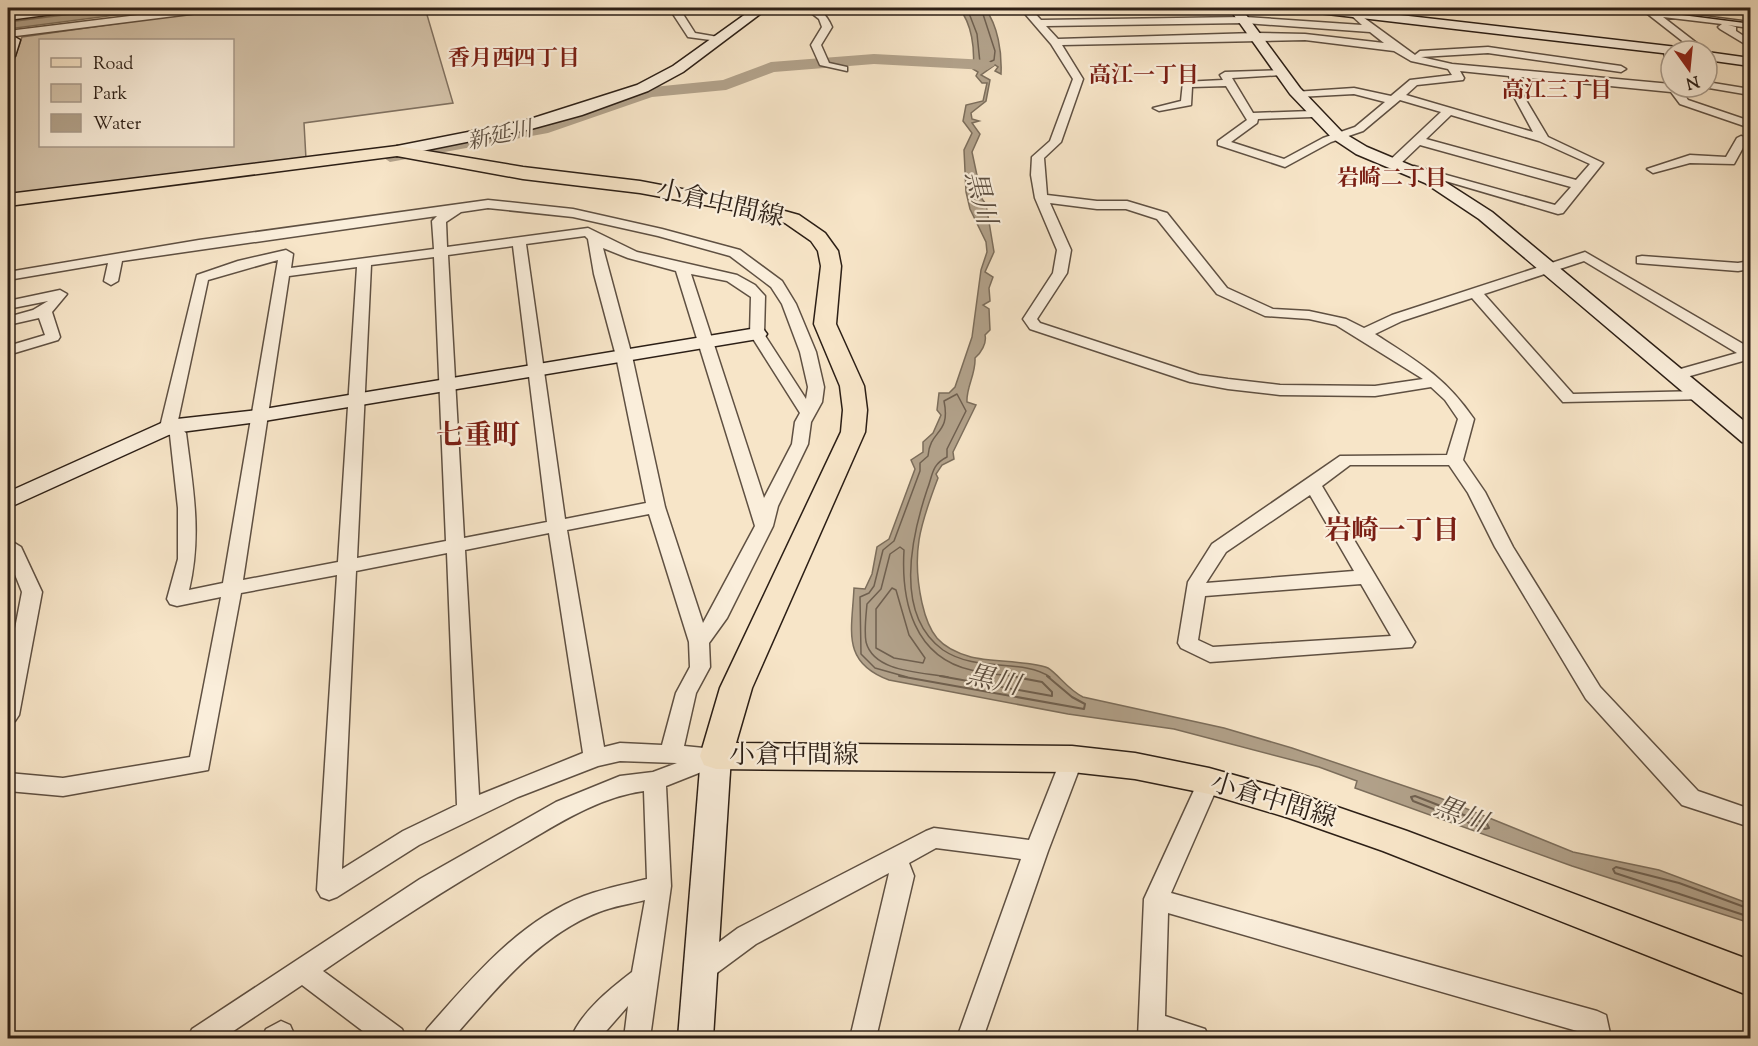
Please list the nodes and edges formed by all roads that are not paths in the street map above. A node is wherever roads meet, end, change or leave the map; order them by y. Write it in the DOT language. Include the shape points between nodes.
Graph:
graph roads {
  1 [pos="69,8"];
  2 [pos="214,8"];
  3 [pos="677,8"];
  4 [pos="762,8"];
  5 [pos="809,8"];
  6 [pos="1024,8"];
  7 [pos="1310,8"];
  8 [pos="1645,8"];
  9 [pos="1656,13"];
  10 [pos="1240,14"];
  11 [pos="1356,15"];
  12 [pos="8,16"];
  13 [pos="1039,23"];
  14 [pos="1750,25"];
  15 [pos="1372,29"];
  16 [pos="1750,31"];
  17 [pos="1256,36"];
  18 [pos="9,38"];
  19 [pos="714,39"];
  20 [pos="1685,39"];
  21 [pos="1055,42"];
  22 [pos="1619,43"];
  23 [pos="1750,44"];
  24 [pos="1659,48"];
  25 [pos="1400,51"];
  26 [pos="8,56"];
  27 [pos="1719,56"];
  28 [pos="1750,62"];
  29 [pos="1452,67"];
  30 [pos="843,69"];
  31 [pos="1621,69"];
  32 [pos="1282,72"];
  33 [pos="1514,74"];
  34 [pos="1232,83"];
  35 [pos="1622,83"];
  36 [pos="1659,87"];
  37 [pos="1719,87"];
  38 [pos="1732,89"];
  39 [pos="1750,92"];
  40 [pos="1298,94"];
  41 [pos="1395,98"];
  42 [pos="1682,99"];
  43 [pos="1750,99"];
  44 [pos="1159,108"];
  45 [pos="1449,111"];
  46 [pos="1312,114"];
  47 [pos="1251,116"];
  48 [pos="1750,126"];
  49 [pos="1750,131"];
  50 [pos="1337,136"];
  51 [pos="1543,139"];
  52 [pos="1418,141"];
  53 [pos="1746,141"];
  54 [pos="397,151"];
  55 [pos="1401,166"];
  56 [pos="1653,169"];
  57 [pos="1579,185"];
  58 [pos="1041,198"];
  59 [pos="8,200"];
  60 [pos="456,210"];
  61 [pos="595,239"];
  62 [pos="519,240"];
  63 [pos="441,250"];
  64 [pos="116,257"];
  65 [pos="1642,260"];
  66 [pos="364,261"];
  67 [pos="1750,265"];
  68 [pos="682,268"];
  69 [pos="1549,269"];
  70 [pos="284,273"];
  71 [pos="8,276"];
  72 [pos="111,280"];
  73 [pos="1476,294"];
  74 [pos="8,304"];
  75 [pos="45,312"];
  76 [pos="8,321"];
  77 [pos="757,334"];
  78 [pos="1364,334"];
  79 [pos="706,342"];
  80 [pos="8,351"];
  81 [pos="1750,354"];
  82 [pos="624,356"];
  83 [pos="535,371"];
  84 [pos="1676,375"];
  85 [pos="1436,382"];
  86 [pos="448,386"];
  87 [pos="1701,396"];
  88 [pos="357,400"];
  89 [pos="808,414"];
  90 [pos="258,416"];
  91 [pos="168,427"];
  92 [pos="1750,437"];
  93 [pos="1454,460"];
  94 [pos="1313,485"];
  95 [pos="8,501"];
  96 [pos="656,507"];
  97 [pos="557,526"];
  98 [pos="764,526"];
  99 [pos="8,545"];
  100 [pos="456,545"];
  101 [pos="349,565"];
  102 [pos="1367,578"];
  103 [pos="232,589"];
  104 [pos="1196,590"];
  105 [pos="699,642"];
  106 [pos="8,715"];
  107 [pos="671,754"];
  108 [pos="716,756"];
  109 [pos="595,758"];
  110 [pos="1072,759"];
  111 [pos="8,782"];
  112 [pos="655,782"];
  113 [pos="1209,782"];
  114 [pos="470,810"];
  115 [pos="1750,818"];
  116 [pos="1036,851"];
  117 [pos="895,858"];
  118 [pos="659,886"];
  119 [pos="1156,899"];
  120 [pos="701,970"];
  121 [pos="303,971"];
  122 [pos="644,978"];
  123 [pos="1750,978"];
  124 [pos="1151,1032"];
  125 [pos="201,1038"];
  126 [pos="393,1038"];
  127 [pos="436,1038"];
  128 [pos="584,1038"];
  129 [pos="637,1038"];
  130 [pos="695,1038"];
  131 [pos="863,1038"];
  132 [pos="970,1038"];
  133 [pos="1196,1038"];
  134 [pos="1598,1038"];
  1 -- 12 [label="street"];
  2 -- 18 [label="street" via="65,26"];
  3 -- 19 [label="street" via="692,35"];
  4 -- 19 [label="street"];
  5 -- 30 [label="street" via="823,18 827,27 816,45 825,65"];
  6 -- 13 [label="street"];
  7 -- 11 [label="street"];
  8 -- 9 [label="street"];
  9 -- 14 [label="street"];
  9 -- 20 [label="street"];
  10 -- 13 [label="street"];
  10 -- 15 [label="street"];
  10 -- 17 [label="street"];
  11 -- 15 [label="street"];
  11 -- 22 [label="street"];
  13 -- 21 [label="street"];
  15 -- 25 [label="street"];
  16 -- 23 [label="street" via="1724,27"];
  17 -- 21 [label="street"];
  17 -- 25 [label="street" via="1305,37"];
  17 -- 32 [label="street"];
  18 -- 26 [label="street"];
  19 -- 54 [label="street" via="679,69 627,94 529,127"];
  21 -- 58 [label="street" via="1078,79 1055,142 1038,157"];
  22 -- 24 [label="street"];
  22 -- 31 [label="street"];
  25 -- 29 [label="street"];
  25 -- 31 [label="street" via="1488,50"];
  27 -- 28 [label="street"];
  29 -- 33 [label="street"];
  29 -- 41 [label="street" via="1459,78 1414,82"];
  31 -- 35 [label="street"];
  32 -- 34 [label="street" via="1226,75"];
  32 -- 40 [label="street"];
  33 -- 35 [label="street"];
  33 -- 51 [label="street" via="1518,95"];
  34 -- 44 [label="street" via="1187,84 1187,103"];
  34 -- 47 [label="street"];
  35 -- 36 [label="street"];
  37 -- 38 [label="street"];
  38 -- 39 [label="street"];
  38 -- 43 [label="street"];
  40 -- 41 [label="street" via="1354,91"];
  40 -- 46 [label="street"];
  41 -- 45 [label="street"];
  41 -- 50 [label="street" via="1359,129"];
  42 -- 48 [label="street"];
  45 -- 51 [label="street"];
  45 -- 52 [label="street"];
  46 -- 47 [label="street"];
  46 -- 50 [label="street"];
  47 -- 50 [label="street" via="1253,121 1222,142 1285,164"];
  49 -- 53 [label="street"];
  50 -- 55 [label="street"];
  51 -- 57 [label="street" via="1597,164"];
  52 -- 55 [label="street"];
  52 -- 57 [label="street"];
  53 -- 56 [label="street" via="1730,161 1690,159"];
  54 -- 59 [label="main road"];
  54 -- 108 [label="main road, 小倉中間線" via="523,173 640,187 756,209 792,219 818,237 828,251 831,266 825,324 852,386 853,432 736,688"];
  55 -- 57 [label="street" via="1558,210"];
  55 -- 69 [label="street" via="1468,202"];
  58 -- 78 [label="street" via="1127,205 1153,212 1167,221 1222,291 1270,313 1341,322"];
  58 -- 85 [label="street" via="1064,250 1060,273 1030,319 1035,326 1196,379 1228,384 1280,390 1375,391"];
  60 -- 63 [label="street" via="439,221"];
  60 -- 64 [label="street"];
  60 -- 89 [label="street" via="504,205 585,213 735,253 777,284 789,304 808,352 816,387"];
  61 -- 62 [label="street" via="588,232"];
  61 -- 68 [label="street"];
  61 -- 82 [label="street"];
  62 -- 63 [label="street"];
  62 -- 83 [label="street"];
  63 -- 66 [label="street"];
  63 -- 86 [label="street"];
  64 -- 71 [label="street"];
  64 -- 72 [label="street"];
  65 -- 67 [label="street"];
  66 -- 70 [label="street"];
  66 -- 88 [label="street"];
  68 -- 77 [label="street" via="722,273 750,286 758,296"];
  68 -- 79 [label="street"];
  69 -- 73 [label="street"];
  69 -- 81 [label="street" via="1585,256"];
  69 -- 84 [label="street"];
  70 -- 90 [label="street"];
  70 -- 91 [label="street" via="286,254 202,278"];
  73 -- 78 [label="street" via="1397,318"];
  73 -- 87 [label="street" via="1569,399"];
  74 -- 75 [label="street" via="60,294"];
  75 -- 76 [label="street"];
  75 -- 80 [label="street" via="53,337"];
  77 -- 79 [label="street"];
  77 -- 89 [label="street"];
  78 -- 85 [label="street"];
  79 -- 82 [label="street"];
  79 -- 98 [label="street"];
  81 -- 84 [label="street"];
  82 -- 83 [label="street"];
  82 -- 96 [label="street"];
  83 -- 86 [label="street"];
  83 -- 97 [label="street"];
  84 -- 87 [label="street"];
  85 -- 93 [label="street" via="1466,419"];
  86 -- 88 [label="street"];
  86 -- 100 [label="street"];
  87 -- 92 [label="street"];
  88 -- 90 [label="street"];
  88 -- 101 [label="street"];
  89 -- 98 [label="street" via="800,444 769,506"];
  90 -- 91 [label="street"];
  90 -- 103 [label="street"];
  91 -- 95 [label="street"];
  91 -- 103 [label="street" via="178,434 187,507 187,559 177,599"];
  93 -- 94 [label="street" via="1347,460"];
  93 -- 115 [label="street" via="1593,693 1690,798"];
  94 -- 102 [label="street"];
  94 -- 104 [label="street" via="1219,548"];
  96 -- 97 [label="street"];
  96 -- 105 [label="street"];
  97 -- 100 [label="street"];
  97 -- 109 [label="street"];
  98 -- 105 [label="street" via="717,618"];
  99 -- 106 [label="street" via="32,592"];
  100 -- 101 [label="street"];
  100 -- 114 [label="street"];
  101 -- 103 [label="street"];
  101 -- 114 [label="street" via="328,890 411,838"];
  102 -- 104 [label="street"];
  102 -- 104 [label="street" via="1405,642 1210,655 1188,643"];
  103 -- 111 [label="street" via="200,764 63,787"];
  105 -- 107 [label="street" via="700,667 686,693"];
  107 -- 108 [label="street"];
  107 -- 109 [label="street" via="620,752"];
  108 -- 110 [label="main road, 小倉中間線"];
  108 -- 112 [label="street"];
  108 -- 120 [label="street"];
  109 -- 114 [label="street"];
  110 -- 113 [label="main road, 小倉中間線" via="1135,766"];
  110 -- 116 [label="street"];
  112 -- 118 [label="street"];
  112 -- 121 [label="street" via="620,785 564,809 428,886 359,929"];
  113 -- 119 [label="street"];
  113 -- 123 [label="main road, 小倉中間線" via="1395,841"];
  116 -- 117 [label="street" via="934,838"];
  116 -- 132 [label="street"];
  117 -- 120 [label="street" via="747,936"];
  117 -- 131 [label="street" via="902,876"];
  118 -- 122 [label="street"];
  118 -- 127 [label="street" via="585,906 532,938 489,978"];
  119 -- 124 [label="street"];
  119 -- 134 [label="street" via="1597,1024"];
  120 -- 130 [label="street"];
  121 -- 125 [label="street"];
  121 -- 126 [label="street"];
  122 -- 128 [label="street" via="620,997"];
  122 -- 129 [label="street"];
  124 -- 133 [label="street"];
}
